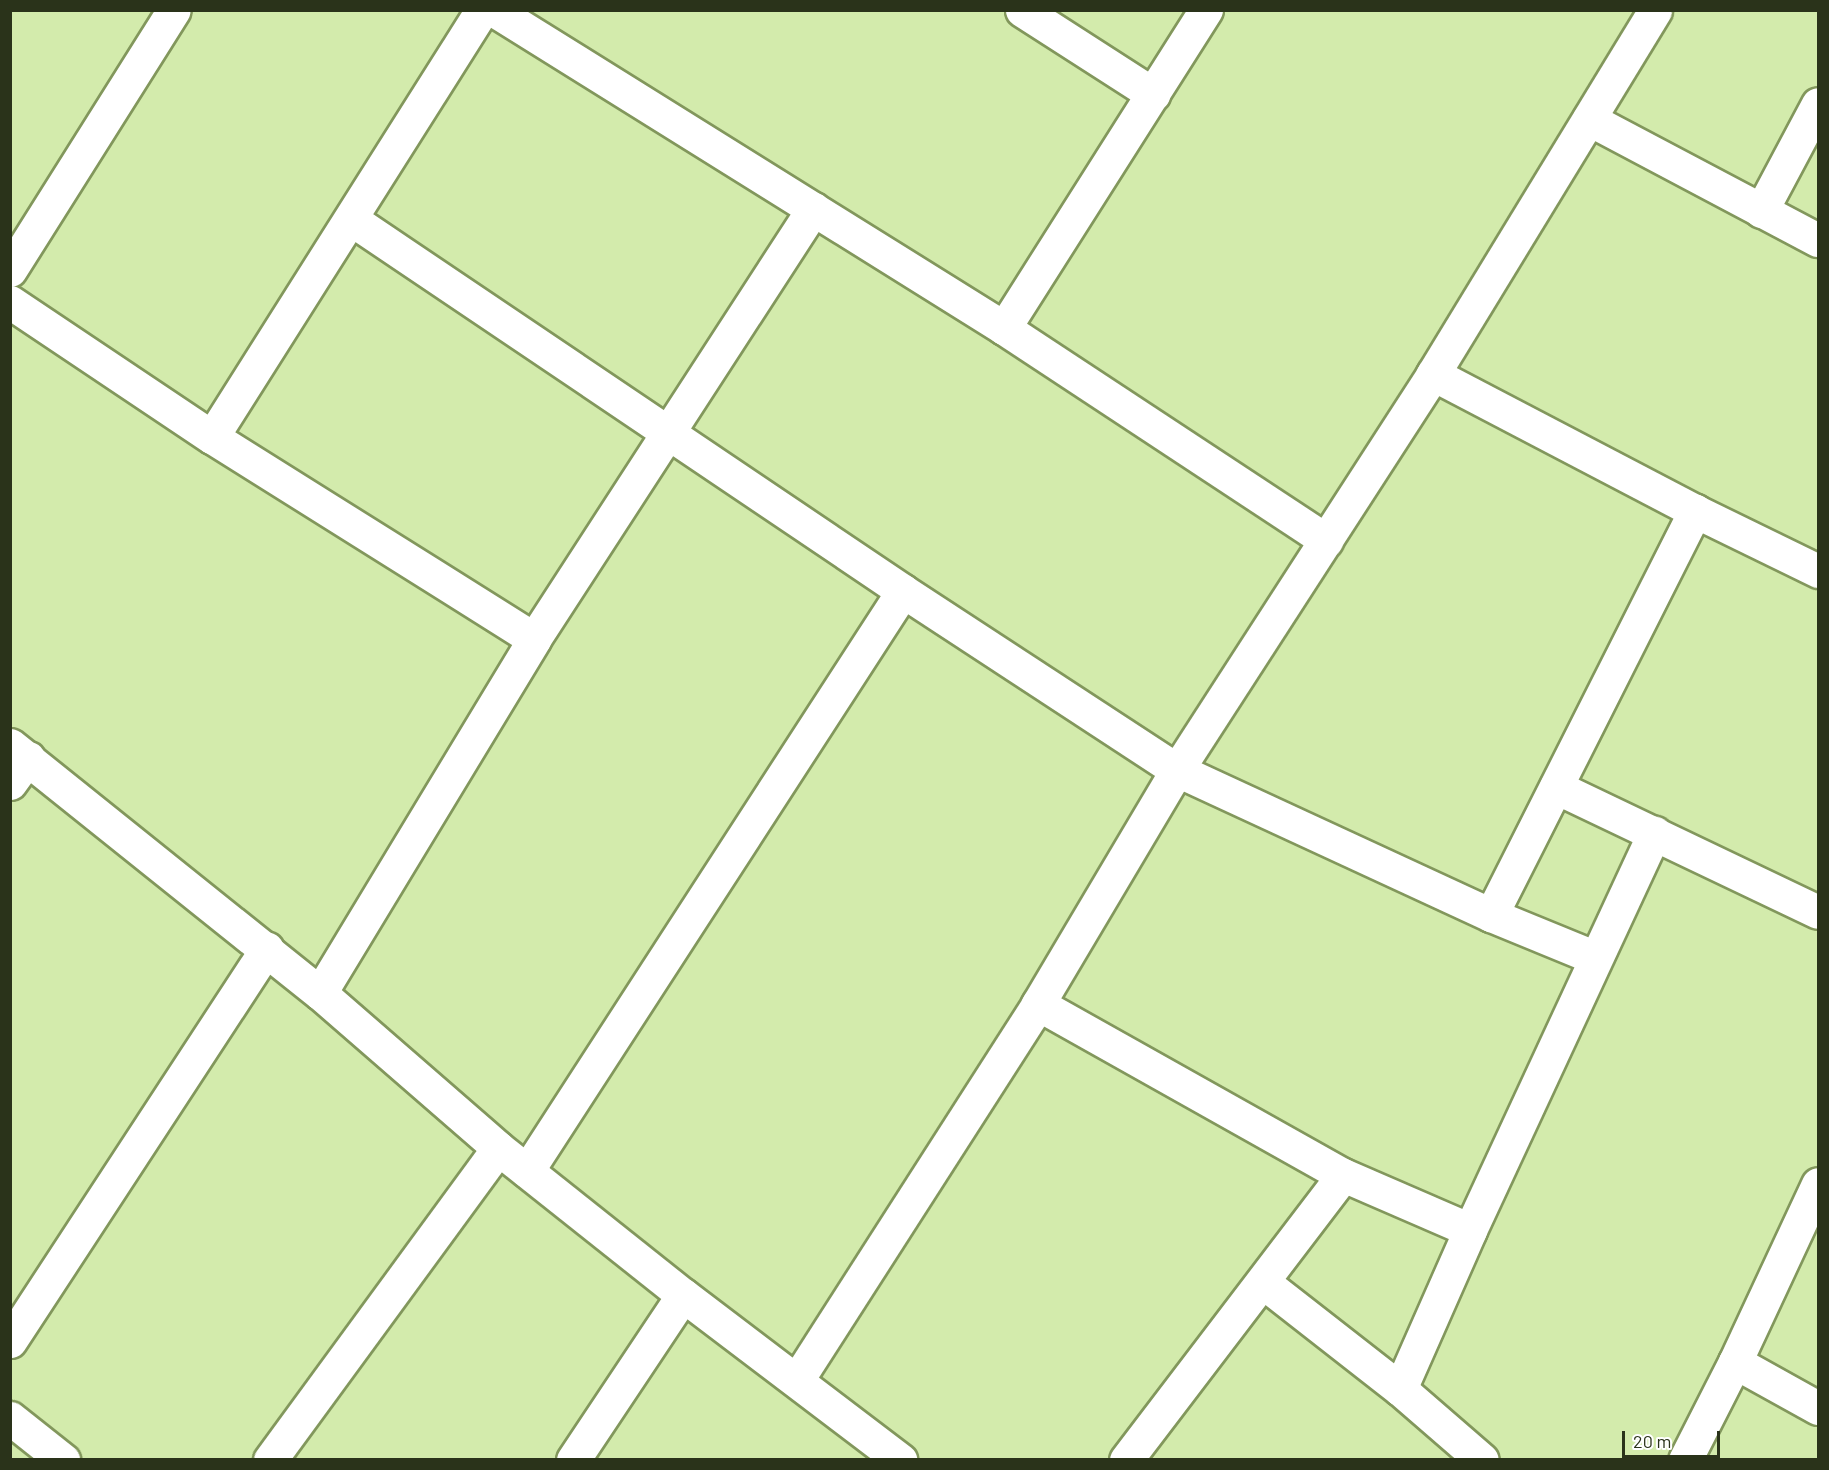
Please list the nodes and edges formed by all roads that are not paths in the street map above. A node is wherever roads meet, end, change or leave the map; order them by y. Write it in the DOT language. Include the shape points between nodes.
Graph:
graph roads {
  1 [pos="174,10"];
  2 [pos="482,10"];
  3 [pos="494,10"];
  4 [pos="1022,10"];
  5 [pos="1206,10"];
  6 [pos="1655,10"];
  7 [pos="1153,94"];
  8 [pos="1818,104"];
  9 [pos="1589,120"];
  10 [pos="813,209"];
  11 [pos="1761,211"];
  12 [pos="351,219"];
  13 [pos="1818,240"];
  14 [pos="10,270"];
  15 [pos="10,302"];
  16 [pos="1004,328"];
  17 [pos="1433,374"];
  18 [pos="666,432"];
  19 [pos="212,437"];
  20 [pos="1695,511"];
  21 [pos="1326,540"];
  22 [pos="1818,571"];
  23 [pos="903,591"];
  24 [pos="534,639"];
  25 [pos="16,762"];
  26 [pos="1177,770"];
  27 [pos="1556,787"];
  28 [pos="1654,833"];
  29 [pos="1818,912"];
  30 [pos="1491,915"];
  31 [pos="267,949"];
  32 [pos="1596,958"];
  33 [pos="320,993"];
  34 [pos="1038,1004"];
  35 [pos="498,1148"];
  36 [pos="527,1171"];
  37 [pos="1343,1175"];
  38 [pos="1818,1184"];
  39 [pos="1470,1230"];
  40 [pos="1263,1282"];
  41 [pos="683,1295"];
  42 [pos="10,1341"];
  43 [pos="1735,1362"];
  44 [pos="797,1380"];
  45 [pos="1400,1389"];
  46 [pos="1818,1408"];
  47 [pos="10,1418"];
  48 [pos="63,1460"];
  49 [pos="270,1460"];
  50 [pos="573,1460"];
  51 [pos="900,1460"];
  52 [pos="1126,1460"];
  53 [pos="1482,1460"];
  54 [pos="1685,1460"];
  1 -- 14 [label="street"];
  2 -- 12 [label="street"];
  3 -- 10 [label="street"];
  4 -- 7 [label="street"];
  5 -- 7 [label="street"];
  6 -- 9 [label="street"];
  7 -- 16 [label="street"];
  8 -- 11 [label="street"];
  9 -- 11 [label="street"];
  9 -- 17 [label="street"];
  10 -- 16 [label="street"];
  10 -- 18 [label="street"];
  11 -- 13 [label="street"];
  12 -- 18 [label="street"];
  12 -- 19 [label="street"];
  15 -- 19 [label="street"];
  16 -- 21 [label="street"];
  17 -- 20 [label="street"];
  17 -- 21 [label="street"];
  18 -- 23 [label="street"];
  18 -- 24 [label="street"];
  19 -- 24 [label="street"];
  20 -- 22 [label="street"];
  20 -- 27 [label="street"];
  21 -- 26 [label="street"];
  23 -- 26 [label="street"];
  23 -- 36 [label="street"];
  24 -- 33 [label="street"];
  25 -- 31 [label="street"];
  26 -- 30 [label="street"];
  26 -- 34 [label="street"];
  27 -- 28 [label="street"];
  27 -- 30 [label="street"];
  28 -- 29 [label="street"];
  28 -- 32 [label="street"];
  30 -- 32 [label="street"];
  31 -- 33 [label="street"];
  31 -- 42 [label="street"];
  32 -- 39 [label="street"];
  33 -- 35 [label="street"];
  34 -- 37 [label="street"];
  34 -- 44 [label="street"];
  35 -- 36 [label="street"];
  35 -- 49 [label="street"];
  36 -- 41 [label="street"];
  37 -- 39 [label="street"];
  37 -- 40 [label="street"];
  38 -- 43 [label="street"];
  39 -- 45 [label="street"];
  40 -- 45 [label="street"];
  40 -- 52 [label="street"];
  41 -- 44 [label="street"];
  41 -- 50 [label="street"];
  43 -- 46 [label="street"];
  43 -- 54 [label="street"];
  44 -- 51 [label="street"];
  45 -- 53 [label="street"];
  47 -- 48 [label="street"];
}
